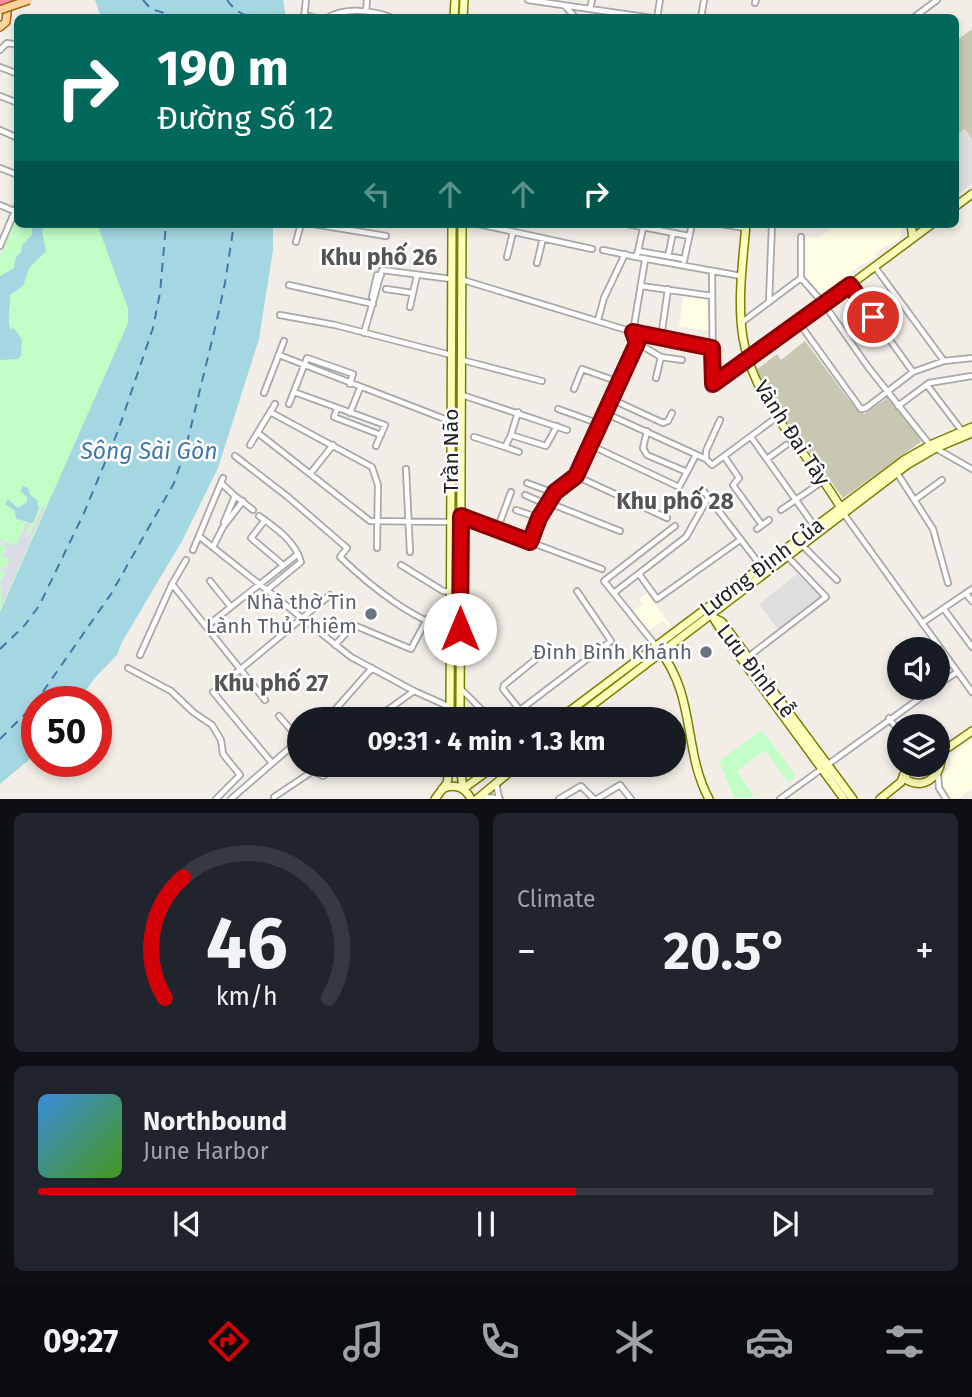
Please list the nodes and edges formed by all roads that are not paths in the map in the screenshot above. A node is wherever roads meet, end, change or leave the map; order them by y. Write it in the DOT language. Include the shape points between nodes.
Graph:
graph roads {
  1 [pos="7,0"];
  2 [pos="29,0"];
  3 [pos="367,0"];
  4 [pos="527,0"];
  5 [pos="592,0"];
  6 [pos="937,0"];
  7 [pos="0,2"];
  8 [pos="564,5"];
  9 [pos="590,9"];
  10 [pos="0,10"];
  11 [pos="366,11"];
  12 [pos="334,14"];
  13 [pos="378,14"];
  14 [pos="572,14"];
  15 [pos="626,14"];
  16 [pos="918,14"];
  17 [pos="3,25"];
  18 [pos="1,34"];
  19 [pos="0,205"];
  20 [pos="14,211"];
  21 [pos="300,228"];
  22 [pos="337,228"];
  23 [pos="452,228"];
  24 [pos="462,228"];
  25 [pos="496,228"];
  26 [pos="643,228"];
  27 [pos="690,228"];
  28 [pos="745,228"];
  29 [pos="772,228"];
  30 [pos="912,228"];
  31 [pos="927,228"];
  32 [pos="513,232"];
  33 [pos="673,233"];
  34 [pos="386,236"];
  35 [pos="689,236"];
  36 [pos="801,237"];
  37 [pos="542,238"];
  38 [pos="913,238"];
  39 [pos="452,239"];
  40 [pos="462,239"];
  41 [pos="296,242"];
  42 [pos="0,244"];
  43 [pos="592,249"];
  44 [pos="603,250"];
  45 [pos="625,254"];
  46 [pos="637,254"];
  47 [pos="668,256"];
  48 [pos="507,257"];
  49 [pos="684,259"];
  50 [pos="645,260"];
  51 [pos="537,263"];
  52 [pos="685,266"];
  53 [pos="875,266"];
  54 [pos="712,271"];
  55 [pos="381,273"];
  56 [pos="417,275"];
  57 [pos="742,277"];
  58 [pos="801,278"];
  59 [pos="452,279"];
  60 [pos="462,280"];
  61 [pos="289,285"];
  62 [pos="850,285"];
  63 [pos="641,286"];
  64 [pos="386,289"];
  65 [pos="668,289"];
  66 [pos="413,293"];
  67 [pos="712,296"];
  68 [pos="372,297"];
  69 [pos="769,302"];
  70 [pos="373,304"];
  71 [pos="824,304"];
  72 [pos="410,307"];
  73 [pos="280,315"];
  74 [pos="598,320"];
  75 [pos="741,323"];
  76 [pos="799,323"];
  77 [pos="633,332"];
  78 [pos="364,333"];
  79 [pos="661,337"];
  80 [pos="284,341"];
  81 [pos="637,343"];
  82 [pos="712,348"];
  83 [pos="279,355"];
  84 [pos="451,355"];
  85 [pos="661,357"];
  86 [pos="972,358"];
  87 [pos="462,360"];
  88 [pos="682,360"];
  89 [pos="749,360"];
  90 [pos="944,361"];
  91 [pos="304,365"];
  92 [pos="451,371"];
  93 [pos="462,371"];
  94 [pos="913,372"];
  95 [pos="972,376"];
  96 [pos="656,377"];
  97 [pos="542,381"];
  98 [pos="619,382"];
  99 [pos="350,384"];
  100 [pos="927,385"];
  101 [pos="360,388"];
  102 [pos="575,389"];
  103 [pos="887,392"];
  104 [pos="264,393"];
  105 [pos="293,393"];
  106 [pos="462,395"];
  107 [pos="611,399"];
  108 [pos="275,404"];
  109 [pos="289,404"];
  110 [pos="898,406"];
  111 [pos="337,409"];
  112 [pos="558,409"];
  113 [pos="270,412"];
  114 [pos="518,412"];
  115 [pos="605,413"];
  116 [pos="672,413"];
  117 [pos="350,414"];
  118 [pos="777,417"];
  119 [pos="720,420"];
  120 [pos="450,422"];
  121 [pos="600,424"];
  122 [pos="557,426"];
  123 [pos="972,427"];
  124 [pos="567,430"];
  125 [pos="647,431"];
  126 [pos="961,431"];
  127 [pos="258,433"];
  128 [pos="972,433"];
  129 [pos="381,435"];
  130 [pos="511,435"];
  131 [pos="474,437"];
  132 [pos="751,437"];
  133 [pos="786,444"];
  134 [pos="250,445"];
  135 [pos="333,445"];
  136 [pos="590,445"];
  137 [pos="376,446"];
  138 [pos="933,446"];
  139 [pos="505,447"];
  140 [pos="519,452"];
  141 [pos="696,455"];
  142 [pos="234,456"];
  143 [pos="724,456"];
  144 [pos="706,459"];
  145 [pos="767,459"];
  146 [pos="406,469"];
  147 [pos="972,469"];
  148 [pos="687,471"];
  149 [pos="897,473"];
  150 [pos="310,474"];
  151 [pos="576,476"];
  152 [pos="823,480"];
  153 [pos="942,480"];
  154 [pos="527,484"];
  155 [pos="702,489"];
  156 [pos="511,492"];
  157 [pos="554,493"];
  158 [pos="525,495"];
  159 [pos="235,496"];
  160 [pos="461,496"];
  161 [pos="450,497"];
  162 [pos="708,498"];
  163 [pos="916,499"];
  164 [pos="795,500"];
  165 [pos="243,501"];
  166 [pos="548,504"];
  167 [pos="253,510"];
  168 [pos="516,510"];
  169 [pos="781,510"];
  170 [pos="842,510"];
  171 [pos="258,516"];
  172 [pos="461,516"];
  173 [pos="539,518"];
  174 [pos="667,519"];
  175 [pos="265,520"];
  176 [pos="769,520"];
  177 [pos="378,521"];
  178 [pos="410,522"];
  179 [pos="451,522"];
  180 [pos="675,526"];
  181 [pos="223,527"];
  182 [pos="815,527"];
  183 [pos="497,530"];
  184 [pos="620,531"];
  185 [pos="200,537"];
  186 [pos="740,540"];
  187 [pos="530,542"];
  188 [pos="802,545"];
  189 [pos="213,547"];
  190 [pos="377,548"];
  191 [pos="193,550"];
  192 [pos="410,552"];
  193 [pos="298,554"];
  194 [pos="787,556"];
  195 [pos="186,560"];
  196 [pos="283,565"];
  197 [pos="401,565"];
  198 [pos="602,569"];
  199 [pos="764,569"];
  200 [pos="639,574"];
  201 [pos="209,580"];
  202 [pos="836,580"];
  203 [pos="259,583"];
  204 [pos="948,583"];
  205 [pos="172,584"];
  206 [pos="972,589"];
  207 [pos="267,590"];
  208 [pos="577,591"];
  209 [pos="450,592"];
  210 [pos="615,592"];
  211 [pos="966,594"];
  212 [pos="330,595"];
  213 [pos="972,601"];
  214 [pos="231,607"];
  215 [pos="944,609"];
  216 [pos="714,616"];
  217 [pos="303,618"];
  218 [pos="427,619"];
  219 [pos="922,623"];
  220 [pos="207,626"];
  221 [pos="450,629"];
  222 [pos="460,629"];
  223 [pos="335,645"];
  224 [pos="551,647"];
  225 [pos="972,647"];
  226 [pos="659,649"];
  227 [pos="140,655"];
  228 [pos="747,657"];
  229 [pos="128,668"];
  230 [pos="242,668"];
  231 [pos="372,668"];
  232 [pos="957,672"];
  233 [pos="950,677"];
  234 [pos="460,688"];
  235 [pos="414,691"];
  236 [pos="972,692"];
  237 [pos="265,700"];
  238 [pos="915,700"];
  239 [pos="338,707"];
  240 [pos="391,707"];
  241 [pos="450,707"];
  242 [pos="460,707"];
  243 [pos="479,707"];
  244 [pos="518,707"];
  245 [pos="524,707"];
  246 [pos="576,707"];
  247 [pos="589,707"];
  248 [pos="895,714"];
  249 [pos="279,716"];
  250 [pos="887,719"];
  251 [pos="287,726"];
  252 [pos="972,731"];
  253 [pos="950,746"];
  254 [pos="287,750"];
  255 [pos="272,763"];
  256 [pos="823,766"];
  257 [pos="240,775"];
  258 [pos="304,777"];
  259 [pos="449,777"];
  260 [pos="462,777"];
  261 [pos="479,777"];
  262 [pos="503,777"];
  263 [pos="902,777"];
  264 [pos="907,777"];
  265 [pos="934,777"];
  266 [pos="939,777"];
  267 [pos="248,783"];
  268 [pos="496,783"];
  269 [pos="920,783"];
  270 [pos="897,786"];
  271 [pos="939,788"];
  272 [pos="463,789"];
  273 [pos="442,790"];
  274 [pos="274,797"];
  275 [pos="476,798"];
  276 [pos="500,798"];
  277 [pos="216,799"];
  278 [pos="231,799"];
  279 [pos="435,799"];
  280 [pos="559,799"];
  281 [pos="596,799"];
  282 [pos="631,799"];
  283 [pos="709,799"];
  284 [pos="780,799"];
  285 [pos="844,799"];
  286 [pos="853,799"];
  287 [pos="880,799"];
  288 [pos="946,799"];
  1 -- 7 [label="highway"];
  1 -- 17 [label="main road"];
  2 -- 10 [label="main road, bridge"];
  3 -- 11 [label="street"];
  4 -- 8 [label="street"];
  5 -- 9 [label="street"];
  6 -- 16 [label="street"];
  8 -- 9 [label="street"];
  8 -- 14 [label="street"];
  9 -- 15 [label="street"];
  11 -- 12 [label="street"];
  11 -- 13 [label="street"];
  17 -- 18 [label="street"];
  19 -- 20 [label="street"];
  20 -- 42 [label="street"];
  21 -- 41 [label="street"];
  22 -- 34 [label="street"];
  23 -- 39 [label="main road, Trần Não"];
  24 -- 40 [label="main road, Trần Não"];
  25 -- 32 [label="street"];
  26 -- 33 [label="street"];
  26 -- 46 [label="street"];
  27 -- 35 [label="street"];
  28 -- 57 [label="main road, Vành Đai Tây"];
  29 -- 69 [label="street"];
  30 -- 38 [label="main road"];
  31 -- 38 [label="main road"];
  32 -- 37 [label="street"];
  32 -- 48 [label="street"];
  33 -- 35 [label="street"];
  33 -- 47 [label="street"];
  35 -- 49 [label="street"];
  36 -- 58 [label="street"];
  37 -- 43 [label="street"];
  37 -- 51 [label="street"];
  38 -- 53 [label="main road"];
  39 -- 40 [label="main road"];
  39 -- 59 [label="main road, Trần Não"];
  40 -- 60 [label="main road, Trần Não"];
  44 -- 45 [label="street"];
  45 -- 46 [label="street"];
  45 -- 74 [label="street"];
  46 -- 47 [label="street"];
  46 -- 50 [label="street"];
  47 -- 49 [label="street"];
  49 -- 52 [label="street"];
  50 -- 52 [label="street"];
  50 -- 63 [label="street"];
  52 -- 54 [label="street"];
  53 -- 62 [label="main road"];
  53 -- 90 [label="street"];
  54 -- 57 [label="street"];
  54 -- 67 [label="street"];
  55 -- 56 [label="street"];
  55 -- 68 [label="street"];
  55 -- 70 [label="street"];
  56 -- 59 [label="street"];
  56 -- 66 [label="street"];
  57 -- 75 [label="main road, Vành Đai Tây"];
  58 -- 69 [label="street"];
  58 -- 71 [label="street"];
  59 -- 84 [label="main road, Trần Não"];
  60 -- 74 [label="street"];
  60 -- 87 [label="main road, Trần Não"];
  61 -- 70 [label="street"];
  62 -- 71 [label="main road"];
  62 -- 94 [label="street"];
  63 -- 65 [label="street"];
  63 -- 77 [label="street"];
  64 -- 66 [label="street"];
  65 -- 67 [label="street"];
  65 -- 79 [label="street"];
  66 -- 72 [label="street"];
  67 -- 82 [label="street"];
  69 -- 75 [label="street"];
  70 -- 78 [label="street"];
  71 -- 76 [label="main road"];
  71 -- 103 [label="street"];
  73 -- 78 [label="street"];
  74 -- 77 [label="street"];
  75 -- 89 [label="main road, Vành Đai Tây"];
  76 -- 89 [label="main road"];
  76 -- 103 [label="street" via="861,408"];
  77 -- 79 [label="street"];
  77 -- 81 [label="street"];
  78 -- 84 [label="street"];
  79 -- 82 [label="street"];
  80 -- 83 [label="street"];
  81 -- 85 [label="street"];
  81 -- 98 [label="street"];
  82 -- 89 [label="street" via="712,386"];
  83 -- 91 [label="street"];
  83 -- 104 [label="street"];
  84 -- 92 [label="main road, Trần Não"];
  85 -- 88 [label="street"];
  85 -- 96 [label="street"];
  86 -- 90 [label="street"];
  87 -- 93 [label="main road, Trần Não"];
  87 -- 97 [label="street"];
  89 -- 118 [label="main road, Vành Đai Tây"];
  90 -- 94 [label="street"];
  91 -- 99 [label="street"];
  91 -- 99 [label="street" via="307,358 353,374"];
  91 -- 105 [label="street"];
  92 -- 93 [label="main road"];
  92 -- 120 [label="main road, Trần Não"];
  93 -- 106 [label="main road, Trần Não"];
  94 -- 103 [label="street"];
  95 -- 100 [label="street"];
  98 -- 102 [label="street" via="582,369"];
  98 -- 107 [label="street"];
  99 -- 101 [label="street"];
  100 -- 110 [label="street"];
  100 -- 126 [label="street"];
  101 -- 117 [label="street"];
  101 -- 120 [label="street"];
  103 -- 110 [label="street"];
  105 -- 109 [label="street"];
  105 -- 111 [label="street"];
  106 -- 114 [label="street"];
  106 -- 160 [label="main road, Trần Não"];
  107 -- 115 [label="street"];
  107 -- 116 [label="street" via="663,423"];
  108 -- 113 [label="street"];
  110 -- 138 [label="street"];
  111 -- 117 [label="street"];
  111 -- 129 [label="street" via="334,417"];
  112 -- 121 [label="street"];
  113 -- 127 [label="street"];
  113 -- 135 [label="street"];
  114 -- 122 [label="street"];
  114 -- 130 [label="street"];
  115 -- 121 [label="street"];
  115 -- 125 [label="street"];
  117 -- 129 [label="street" via="385,425"];
  118 -- 132 [label="street"];
  118 -- 152 [label="main road, Vành Đai Tây"];
  119 -- 144 [label="street"];
  120 -- 161 [label="main road, Trần Não"];
  121 -- 136 [label="street"];
  122 -- 124 [label="street"];
  122 -- 130 [label="street" via="546,446"];
  123 -- 126 [label="main road, Lương Định Của"];
  125 -- 141 [label="street"];
  125 -- 148 [label="street" via="643,448 647,455"];
  126 -- 138 [label="main road, Lương Định Của"];
  127 -- 134 [label="street"];
  127 -- 150 [label="street"];
  128 -- 138 [label="main road, Lương Định Của"];
  129 -- 137 [label="street"];
  130 -- 139 [label="street"];
  131 -- 139 [label="street"];
  132 -- 143 [label="street"];
  132 -- 145 [label="street"];
  133 -- 145 [label="street"];
  135 -- 150 [label="street"];
  135 -- 177 [label="street" via="375,471"];
  136 -- 148 [label="street" via="679,487"];
  136 -- 151 [label="street"];
  138 -- 147 [label="street"];
  138 -- 149 [label="main road, Lương Định Của"];
  138 -- 170 [label="main road, Lương Định Của" via="904,460"];
  139 -- 140 [label="street"];
  141 -- 144 [label="street"];
  141 -- 148 [label="street"];
  142 -- 218 [label="street" via="347,548 340,557 362,579"];
  143 -- 144 [label="street" via="712,465"];
  143 -- 176 [label="street" via="739,478 733,485 759,527"];
  145 -- 164 [label="street"];
  146 -- 178 [label="street"];
  149 -- 163 [label="street"];
  149 -- 170 [label="main road, Lương Định Của"];
  150 -- 177 [label="street" via="370,521"];
  151 -- 157 [label="street"];
  151 -- 174 [label="street"];
  152 -- 164 [label="street"];
  152 -- 170 [label="main road, Vành Đai Tây"];
  153 -- 163 [label="street"];
  154 -- 157 [label="street"];
  155 -- 162 [label="street"];
  156 -- 183 [label="street"];
  157 -- 166 [label="street"];
  158 -- 166 [label="street"];
  159 -- 165 [label="street"];
  159 -- 181 [label="street"];
  159 -- 185 [label="street" via="222,480"];
  160 -- 161 [label="main road"];
  160 -- 172 [label="main road, Trần Não"];
  161 -- 179 [label="main road, Trần Não"];
  162 -- 186 [label="street"];
  162 -- 200 [label="street" via="686,537"];
  163 -- 204 [label="street" via="933,529"];
  164 -- 169 [label="street"];
  164 -- 182 [label="street"];
  165 -- 167 [label="street"];
  165 -- 181 [label="street"];
  166 -- 173 [label="street"];
  166 -- 184 [label="street"];
  168 -- 173 [label="street"];
  170 -- 182 [label="main road, Lương Định Của"];
  170 -- 188 [label="main road, Lương Định Của"];
  170 -- 219 [label="street"];
  171 -- 175 [label="street"];
  172 -- 183 [label="street"];
  172 -- 222 [label="main road, Trần Não"];
  173 -- 187 [label="street"];
  175 -- 193 [label="street"];
  175 -- 196 [label="street" via="251,538"];
  177 -- 178 [label="street"];
  177 -- 190 [label="street"];
  178 -- 179 [label="street"];
  178 -- 192 [label="street"];
  179 -- 209 [label="main road, Trần Não"];
  180 -- 210 [label="street" via="604,581"];
  181 -- 189 [label="street"];
  182 -- 199 [label="main road, Lương Định Của"];
  183 -- 187 [label="street"];
  185 -- 189 [label="street"];
  185 -- 191 [label="street"];
  186 -- 199 [label="street"];
  186 -- 200 [label="street" via="657,599"];
  187 -- 198 [label="street"];
  188 -- 194 [label="main road, Lương Định Của"];
  188 -- 202 [label="street"];
  189 -- 203 [label="street"];
  193 -- 196 [label="street"];
  193 -- 207 [label="street" via="302,562 298,567"];
  194 -- 199 [label="main road, Lương Định Của"];
  194 -- 228 [label="street" via="826,597"];
  195 -- 205 [label="street"];
  196 -- 203 [label="street"];
  197 -- 209 [label="street"];
  199 -- 216 [label="main road, Lương Định Của"];
  199 -- 226 [label="main road, Lương Định Của"];
  200 -- 210 [label="street"];
  201 -- 214 [label="street"];
  203 -- 207 [label="street"];
  203 -- 214 [label="street"];
  205 -- 220 [label="street"];
  205 -- 227 [label="street"];
  206 -- 211 [label="street"];
  207 -- 217 [label="street"];
  208 -- 245 [label="street" via="611,641"];
  209 -- 221 [label="main road, Trần Não"];
  210 -- 226 [label="street"];
  211 -- 213 [label="street"];
  211 -- 215 [label="street"];
  212 -- 217 [label="street"];
  214 -- 220 [label="street"];
  215 -- 219 [label="street"];
  215 -- 225 [label="street"];
  216 -- 226 [label="main road, Lương Định Của"];
  216 -- 228 [label="main road, Lưu Đình Lễ"];
  216 -- 256 [label="main road, Lưu Đình Lễ"];
  217 -- 223 [label="street"];
  217 -- 230 [label="street"];
  218 -- 221 [label="street"];
  218 -- 223 [label="street" via="411,649 356,626"];
  219 -- 232 [label="street"];
  220 -- 230 [label="street"];
  221 -- 222 [label="street"];
  221 -- 241 [label="main road, Trần Não"];
  222 -- 234 [label="main road, Trần Não"];
  223 -- 231 [label="street"];
  224 -- 244 [label="street" via="504,685"];
  226 -- 246 [label="main road, Lương Định Của"];
  226 -- 247 [label="main road, Lương Định Của"];
  226 -- 283 [label="main road" via="681,685"];
  228 -- 256 [label="main road, Lưu Đình Lễ"];
  229 -- 257 [label="street" via="171,691 212,725 223,754"];
  230 -- 237 [label="street"];
  230 -- 255 [label="street" via="213,692"];
  231 -- 235 [label="street"];
  231 -- 239 [label="street"];
  232 -- 233 [label="street"];
  232 -- 236 [label="street"];
  234 -- 242 [label="main road, Trần Não"];
  234 -- 243 [label="street"];
  235 -- 240 [label="street"];
  235 -- 241 [label="street"];
  238 -- 248 [label="street"];
  249 -- 251 [label="street"];
  250 -- 256 [label="street"];
  252 -- 253 [label="main road"];
  254 -- 255 [label="street"];
  255 -- 267 [label="street"];
  256 -- 284 [label="street"];
  256 -- 285 [label="main road, Lưu Đình Lễ"];
  256 -- 286 [label="main road, Lưu Đình Lễ"];
  257 -- 267 [label="street"];
  257 -- 277 [label="street"];
  258 -- 274 [label="street"];
  259 -- 273 [label="main road"];
  260 -- 272 [label="main road"];
  261 -- 272 [label="main road"];
  262 -- 268 [label="main road"];
  263 -- 270 [label="main road"];
  264 -- 269 [label="main road"];
  265 -- 269 [label="main road"];
  266 -- 271 [label="street"];
  267 -- 278 [label="street"];
  268 -- 275 [label="main road"];
  268 -- 276 [label="street"];
  269 -- 270 [label="main road"];
  269 -- 271 [label="street"];
  270 -- 287 [label="main road"];
  271 -- 288 [label="street"];
  272 -- 273 [label="main road"];
  272 -- 275 [label="main road"];
  273 -- 279 [label="main road"];
  275 -- 276 [label="street"];
  280 -- 281 [label="street" via="581,786"];
  281 -- 282 [label="street" via="620,785"];
}
